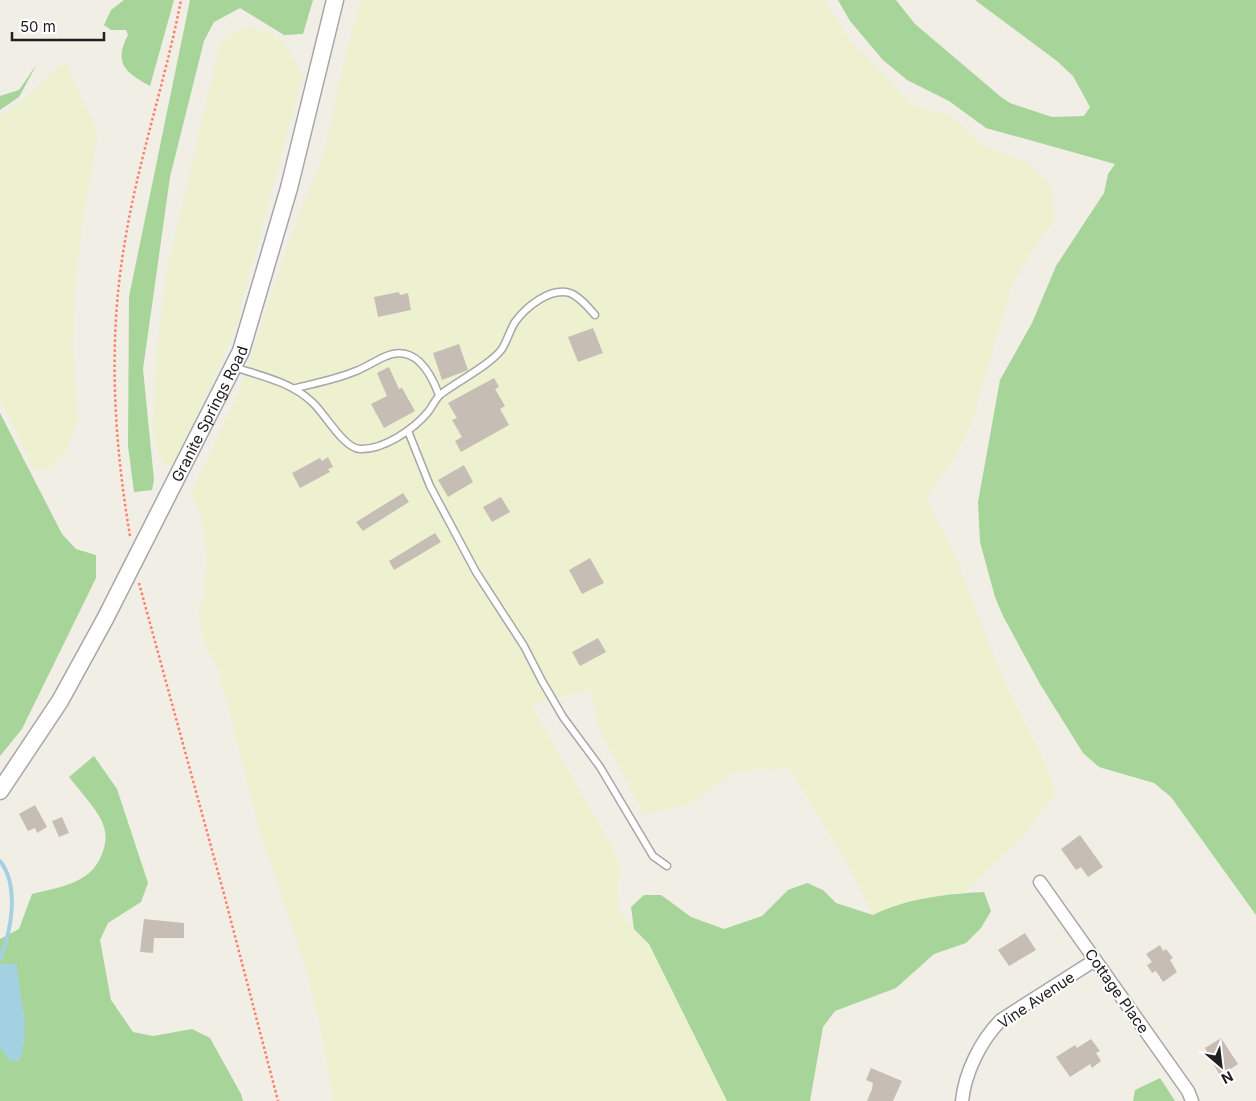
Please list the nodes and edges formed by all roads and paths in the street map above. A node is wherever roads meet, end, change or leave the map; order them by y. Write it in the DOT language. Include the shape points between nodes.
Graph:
graph roads {
  1 [pos="181,0"];
  2 [pos="335,0"];
  3 [pos="595,315"];
  4 [pos="234,366"];
  5 [pos="296,388"];
  6 [pos="439,395"];
  7 [pos="408,431"];
  8 [pos="135,562"];
  9 [pos="0,792"];
  10 [pos="667,866"];
  11 [pos="1040,882"];
  12 [pos="1095,960"];
  13 [pos="278,1101"];
  14 [pos="962,1101"];
  15 [pos="1192,1101"];
  1 -- 8 [label="path" via="137,180 116,309 118,449"];
  2 -- 4 [label="street, Granite Springs Road" via="289,188"];
  3 -- 6 [label="lane" via="569,293 555,293 539,300 516,320 502,348"];
  4 -- 5 [label="lane"];
  4 -- 8 [label="street, Granite Springs Road"];
  5 -- 6 [label="lane" via="348,374 397,352 416,358 432,378"];
  5 -- 7 [label="lane" via="357,449 380,445"];
  6 -- 7 [label="lane" via="428,412"];
  7 -- 10 [label="lane" via="430,486 476,572 524,646 563,717 600,767 653,856"];
  8 -- 9 [label="street, Granite Springs Road" via="60,701"];
  8 -- 13 [label="path"];
  11 -- 12 [label="street, Cottage Place"];
  12 -- 14 [label="street, Vine Avenue" via="1001,1020 989,1032 967,1079"];
  12 -- 15 [label="street, Cottage Place"];
}
